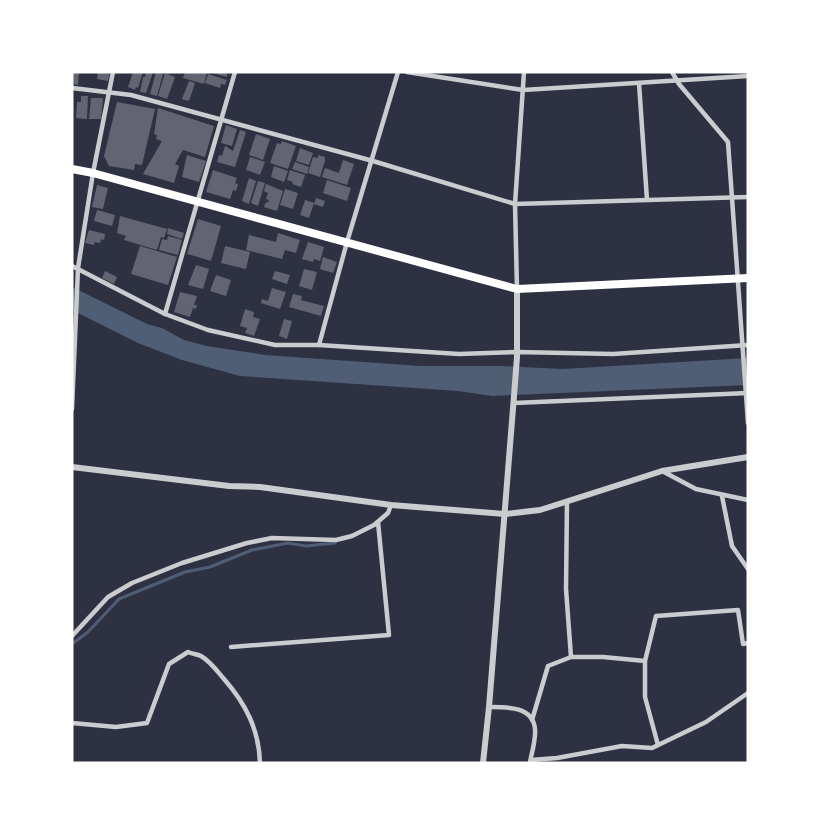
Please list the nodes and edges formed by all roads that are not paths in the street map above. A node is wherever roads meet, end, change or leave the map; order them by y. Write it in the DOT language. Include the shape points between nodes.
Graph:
graph roads {
  1 [pos="113,72"];
  2 [pos="235,72"];
  3 [pos="399,72"];
  4 [pos="407,72"];
  5 [pos="524,72"];
  6 [pos="672,72"];
  7 [pos="748,76"];
  8 [pos="677,81"];
  9 [pos="639,83"];
  10 [pos="72,88"];
  11 [pos="523,90"];
  12 [pos="109,91"];
  13 [pos="221,120"];
  14 [pos="373,160"];
  15 [pos="72,169"];
  16 [pos="93,173"];
  17 [pos="748,197"];
  18 [pos="732,198"];
  19 [pos="648,200"];
  20 [pos="198,201"];
  21 [pos="515,204"];
  22 [pos="347,242"];
  23 [pos="76,269"];
  24 [pos="737,278"];
  25 [pos="748,278"];
  26 [pos="517,289"];
  27 [pos="165,314"];
  28 [pos="74,322"];
  29 [pos="319,345"];
  30 [pos="748,345"];
  31 [pos="742,348"];
  32 [pos="517,354"];
  33 [pos="746,392"];
  34 [pos="514,400"];
  35 [pos="72,409"];
  36 [pos="748,423"];
  37 [pos="748,457"];
  38 [pos="72,467"];
  39 [pos="662,471"];
  40 [pos="722,496"];
  41 [pos="748,500"];
  42 [pos="567,501"];
  43 [pos="391,504"];
  44 [pos="505,514"];
  45 [pos="378,522"];
  46 [pos="748,569"];
  47 [pos="72,636"];
  48 [pos="748,643"];
  49 [pos="231,647"];
  50 [pos="571,657"];
  51 [pos="645,661"];
  52 [pos="748,693"];
  53 [pos="489,707"];
  54 [pos="532,720"];
  55 [pos="72,723"];
  56 [pos="658,745"];
  57 [pos="530,762"];
  58 [pos="260,763"];
  59 [pos="483,763"];
  1 -- 12 [label="street"];
  2 -- 13 [label="street"];
  3 -- 14 [label="street"];
  4 -- 11 [label="street"];
  5 -- 11 [label="street"];
  6 -- 8 [label="street"];
  7 -- 8 [label="street"];
  8 -- 9 [label="street"];
  8 -- 18 [label="street" via="728,142"];
  9 -- 11 [label="street"];
  9 -- 19 [label="street"];
  10 -- 12 [label="street"];
  11 -- 21 [label="street"];
  12 -- 13 [label="street"];
  12 -- 16 [label="street"];
  13 -- 14 [label="street"];
  13 -- 20 [label="street"];
  14 -- 21 [label="street"];
  14 -- 22 [label="street"];
  15 -- 16 [label="main road"];
  16 -- 20 [label="main road"];
  16 -- 23 [label="street"];
  17 -- 18 [label="street"];
  18 -- 19 [label="street"];
  18 -- 24 [label="street"];
  19 -- 21 [label="street"];
  20 -- 22 [label="main road"];
  20 -- 27 [label="street"];
  21 -- 26 [label="street"];
  22 -- 26 [label="main road"];
  22 -- 29 [label="street"];
  23 -- 27 [label="street"];
  23 -- 28 [label="street"];
  24 -- 25 [label="main road"];
  24 -- 26 [label="main road"];
  24 -- 31 [label="street"];
  26 -- 32 [label="street"];
  27 -- 29 [label="street" via="248,340 275,345"];
  28 -- 35 [label="street"];
  29 -- 32 [label="street"];
  30 -- 31 [label="street"];
  31 -- 32 [label="street"];
  31 -- 33 [label="street"];
  32 -- 34 [label="street"];
  33 -- 34 [label="street"];
  33 -- 36 [label="street"];
  34 -- 44 [label="street"];
  37 -- 39 [label="street"];
  38 -- 43 [label="street"];
  39 -- 40 [label="street" via="696,489"];
  39 -- 42 [label="street"];
  40 -- 41 [label="street"];
  40 -- 46 [label="street" via="732,546"];
  42 -- 44 [label="street" via="540,510"];
  42 -- 50 [label="street" via="566,589"];
  43 -- 44 [label="street"];
  43 -- 45 [label="street"];
  44 -- 53 [label="street"];
  45 -- 47 [label="street" via="336,540 272,538 183,563 108,597"];
  45 -- 49 [label="street" via="389,635"];
  48 -- 51 [label="street" via="743,644 738,610 656,616"];
  50 -- 51 [label="street"];
  50 -- 54 [label="street" via="548,666"];
  51 -- 56 [label="street" via="645,697"];
  52 -- 56 [label="street" via="706,723"];
  53 -- 54 [label="street" via="516,708"];
  53 -- 59 [label="street"];
  54 -- 57 [label="street" via="536,730"];
  55 -- 58 [label="street" via="117,727 147,723 169,664 188,652 212,664 236,692 256,733"];
  56 -- 57 [label="street" via="622,746"];
}
